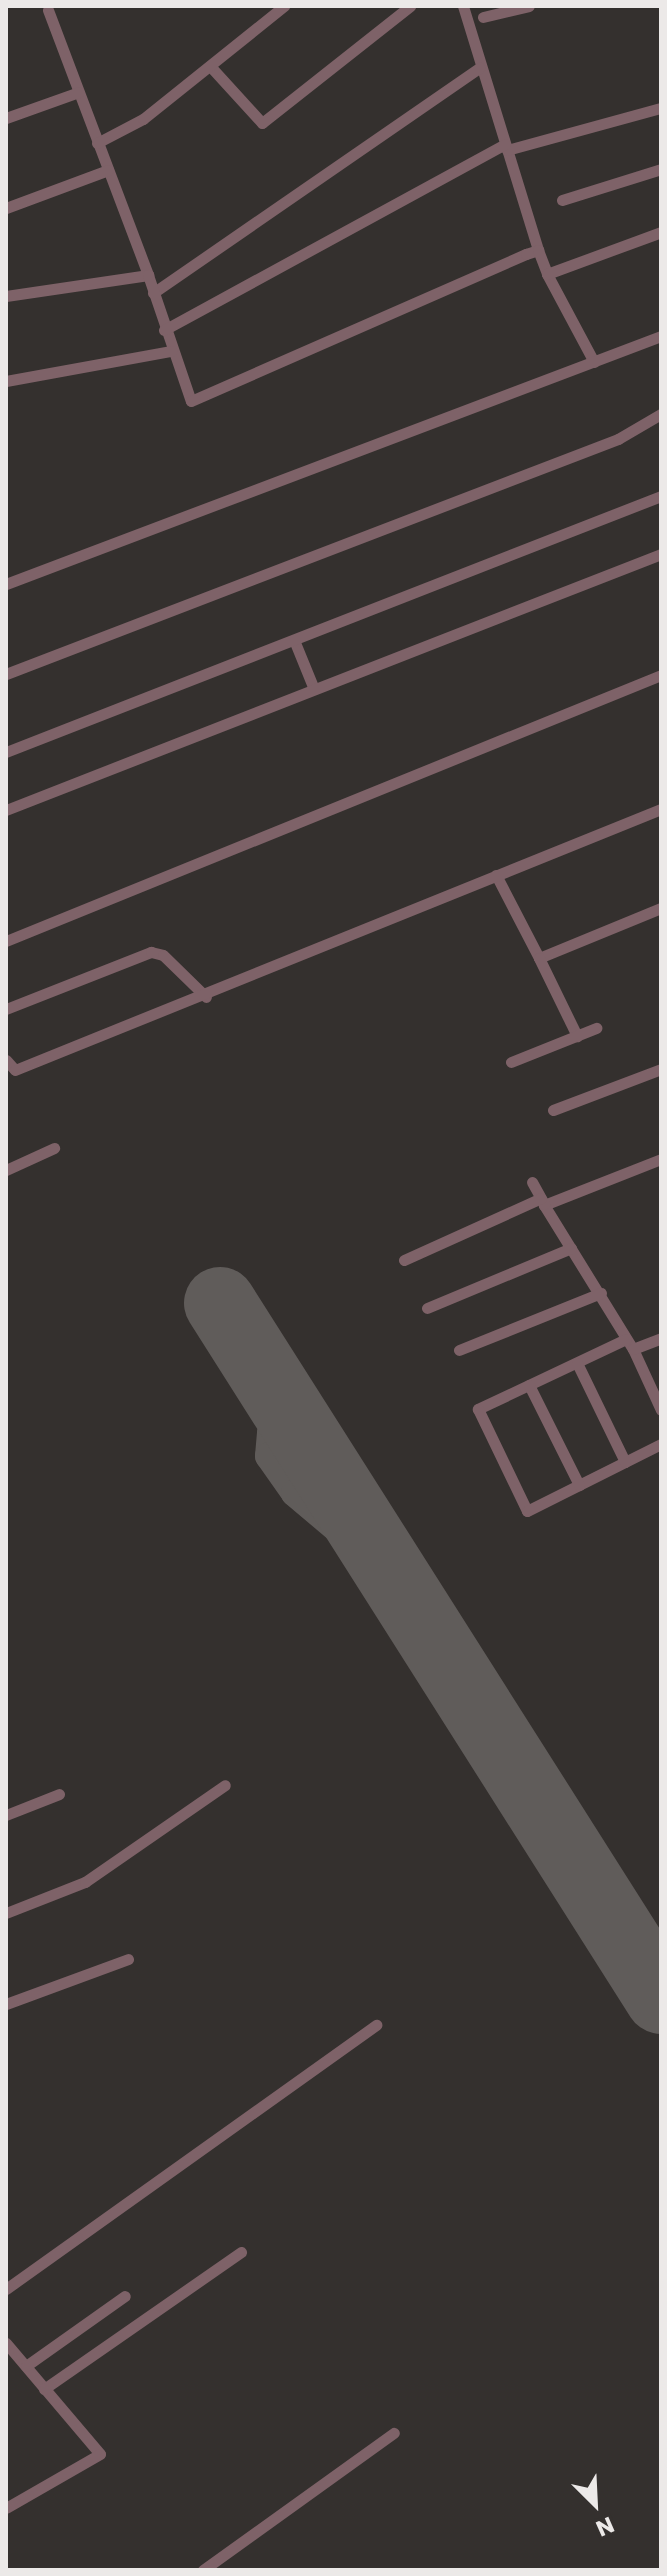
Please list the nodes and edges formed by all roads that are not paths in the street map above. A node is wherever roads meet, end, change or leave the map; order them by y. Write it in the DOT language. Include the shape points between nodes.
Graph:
graph roads {
  1 [pos="284,6"];
  2 [pos="410,6"];
  3 [pos="463,6"];
  4 [pos="529,6"];
  5 [pos="48,10"];
  6 [pos="483,17"];
  7 [pos="210,66"];
  8 [pos="480,67"];
  9 [pos="79,92"];
  10 [pos="661,108"];
  11 [pos="6,118"];
  12 [pos="97,143"];
  13 [pos="506,147"];
  14 [pos="661,169"];
  15 [pos="108,170"];
  16 [pos="562,200"];
  17 [pos="6,208"];
  18 [pos="661,232"];
  19 [pos="538,250"];
  20 [pos="547,274"];
  21 [pos="148,275"];
  22 [pos="153,293"];
  23 [pos="6,296"];
  24 [pos="164,330"];
  25 [pos="661,336"];
  26 [pos="171,351"];
  27 [pos="594,362"];
  28 [pos="6,381"];
  29 [pos="661,414"];
  30 [pos="661,496"];
  31 [pos="661,554"];
  32 [pos="6,584"];
  33 [pos="294,640"];
  34 [pos="6,674"];
  35 [pos="661,675"];
  36 [pos="314,689"];
  37 [pos="6,752"];
  38 [pos="661,809"];
  39 [pos="6,810"];
  40 [pos="496,875"];
  41 [pos="661,908"];
  42 [pos="6,941"];
  43 [pos="539,958"];
  44 [pos="207,997"];
  45 [pos="6,1009"];
  46 [pos="596,1028"];
  47 [pos="577,1036"];
  48 [pos="6,1060"];
  49 [pos="511,1062"];
  50 [pos="661,1069"];
  51 [pos="553,1110"];
  52 [pos="54,1148"];
  53 [pos="661,1159"];
  54 [pos="6,1170"];
  55 [pos="532,1182"];
  56 [pos="542,1202"];
  57 [pos="571,1248"];
  58 [pos="404,1260"];
  59 [pos="601,1293"];
  60 [pos="427,1308"];
  61 [pos="661,1338"];
  62 [pos="630,1344"];
  63 [pos="459,1350"];
  64 [pos="577,1363"];
  65 [pos="529,1385"];
  66 [pos="661,1410"];
  67 [pos="661,1444"];
  68 [pos="625,1462"];
  69 [pos="579,1485"];
  70 [pos="225,1785"];
  71 [pos="59,1794"];
  72 [pos="6,1815"];
  73 [pos="6,1913"];
  74 [pos="128,1959"];
  75 [pos="6,2004"];
  76 [pos="376,2025"];
  77 [pos="241,2252"];
  78 [pos="6,2289"];
  79 [pos="125,2296"];
  80 [pos="6,2343"];
  81 [pos="26,2366"];
  82 [pos="44,2389"];
  83 [pos="394,2433"];
  84 [pos="6,2508"];
  85 [pos="203,2570"];
  1 -- 7 [label="street"];
  2 -- 7 [label="street" via="260,124"];
  3 -- 8 [label="street"];
  4 -- 6 [label="street"];
  5 -- 9 [label="street"];
  7 -- 12 [label="street" via="143,119"];
  8 -- 13 [label="street"];
  8 -- 22 [label="street"];
  9 -- 11 [label="street"];
  9 -- 12 [label="street"];
  10 -- 13 [label="street"];
  12 -- 15 [label="street"];
  13 -- 19 [label="street"];
  13 -- 24 [label="street"];
  14 -- 16 [label="street"];
  15 -- 17 [label="street"];
  15 -- 21 [label="street"];
  18 -- 20 [label="street"];
  19 -- 20 [label="street"];
  19 -- 26 [label="street" via="191,401"];
  20 -- 27 [label="street"];
  21 -- 22 [label="street"];
  21 -- 23 [label="street"];
  22 -- 24 [label="street"];
  24 -- 26 [label="street"];
  25 -- 27 [label="street"];
  26 -- 28 [label="street"];
  27 -- 32 [label="street"];
  29 -- 34 [label="street" via="618,439"];
  30 -- 33 [label="street"];
  31 -- 36 [label="street"];
  33 -- 36 [label="street"];
  33 -- 37 [label="street"];
  35 -- 42 [label="street"];
  36 -- 39 [label="street"];
  38 -- 40 [label="street"];
  40 -- 43 [label="street"];
  40 -- 44 [label="street"];
  41 -- 43 [label="street"];
  43 -- 47 [label="street"];
  44 -- 45 [label="street" via="193,991 163,955 151,952"];
  44 -- 48 [label="street" via="15,1070"];
  46 -- 47 [label="street"];
  47 -- 49 [label="street"];
  50 -- 51 [label="street"];
  52 -- 54 [label="street"];
  53 -- 56 [label="street"];
  55 -- 56 [label="street"];
  56 -- 57 [label="street"];
  56 -- 58 [label="street"];
  57 -- 59 [label="street"];
  57 -- 60 [label="street"];
  59 -- 62 [label="street"];
  59 -- 63 [label="street"];
  61 -- 62 [label="street"];
  62 -- 64 [label="street"];
  62 -- 66 [label="street"];
  64 -- 65 [label="street"];
  64 -- 68 [label="street"];
  65 -- 69 [label="street"];
  65 -- 69 [label="street" via="478,1409 527,1511"];
  67 -- 68 [label="street"];
  68 -- 69 [label="street"];
  70 -- 73 [label="street" via="85,1882"];
  71 -- 72 [label="street"];
  74 -- 75 [label="street"];
  76 -- 78 [label="street"];
  77 -- 82 [label="street"];
  79 -- 81 [label="street"];
  80 -- 81 [label="street"];
  81 -- 82 [label="street"];
  82 -- 84 [label="street" via="100,2457"];
  83 -- 85 [label="street"];
}
